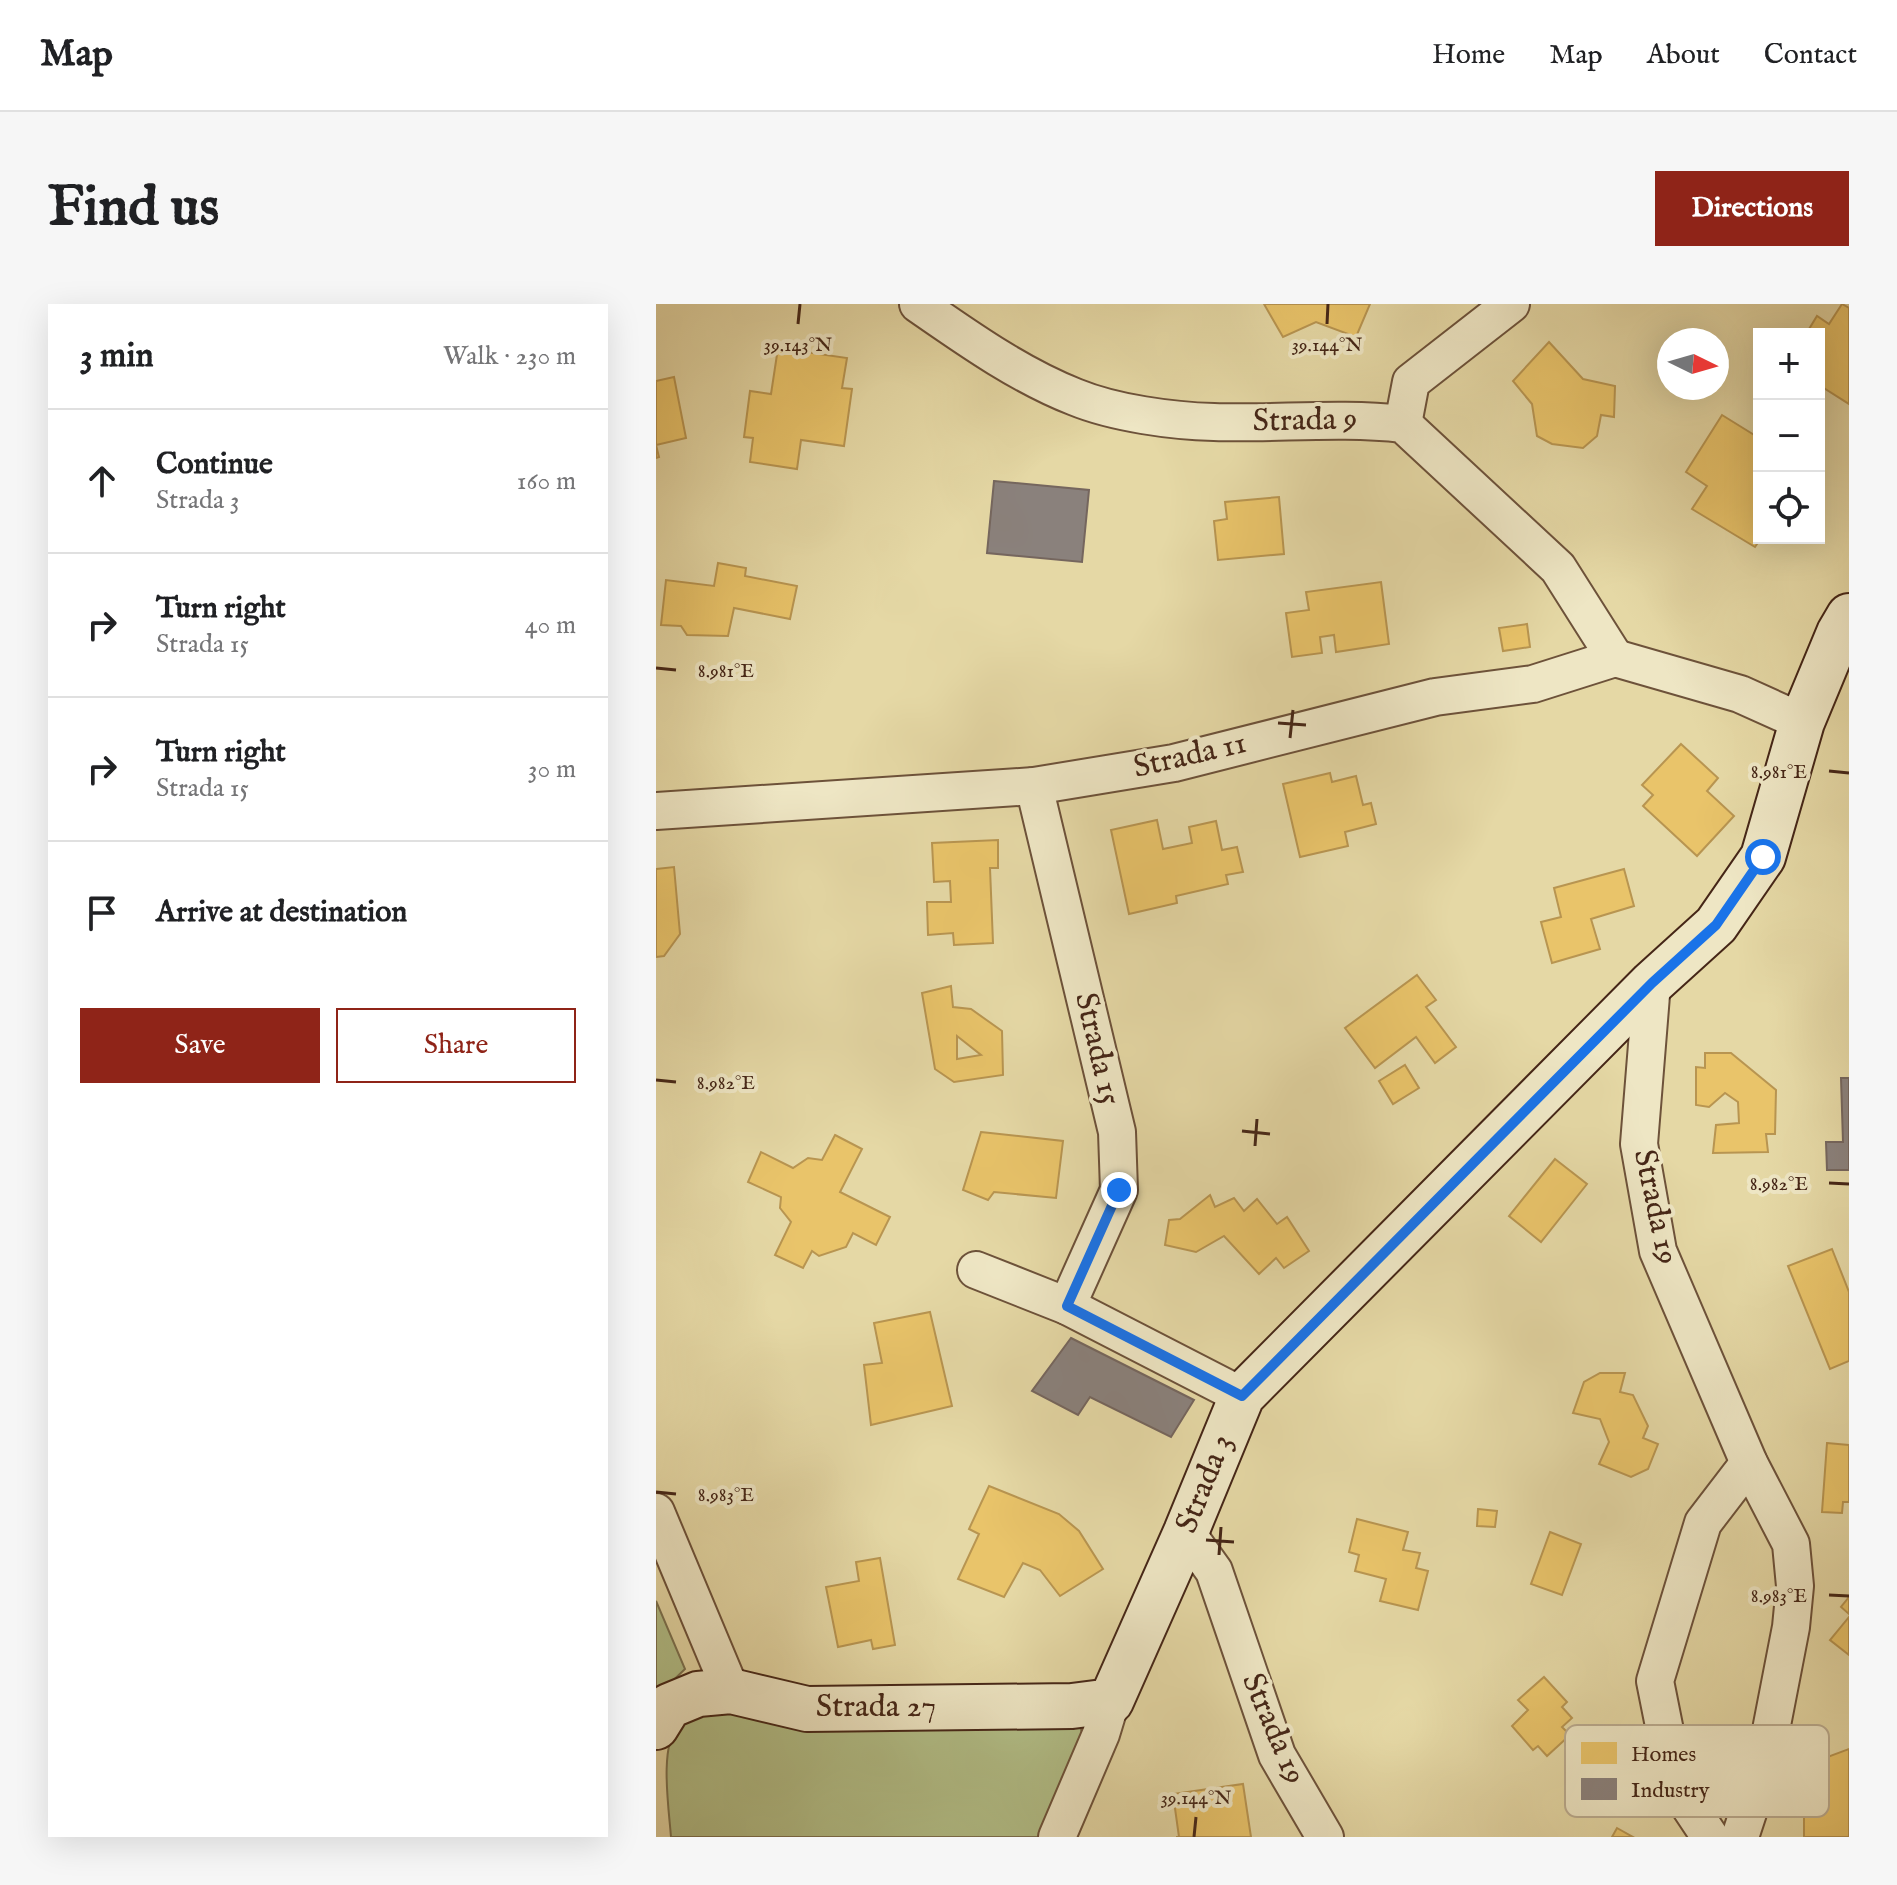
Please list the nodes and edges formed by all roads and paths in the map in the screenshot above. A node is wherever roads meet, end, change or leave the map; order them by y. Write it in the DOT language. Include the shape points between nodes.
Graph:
graph roads {
  1 [pos="918,304"];
  2 [pos="1511,304"];
  3 [pos="1403,424"];
  4 [pos="1843,644"];
  5 [pos="1615,658"];
  6 [pos="1802,722"];
  7 [pos="1034,786"];
  8 [pos="656,811"];
  9 [pos="1652,983"];
  10 [pos="976,1270"];
  11 [pos="1067,1306"];
  12 [pos="1242,1396"];
  13 [pos="1749,1463"];
  14 [pos="656,1512"];
  15 [pos="1186,1532"];
  16 [pos="731,1691"];
  17 [pos="1111,1701"];
  18 [pos="1664,1725"];
  19 [pos="1772,1725"];
  20 [pos="656,1727"];
  21 [pos="1697,1817"];
  22 [pos="1747,1817"];
  23 [pos="1057,1837"];
  24 [pos="1325,1837"];
  25 [pos="1710,1837"];
  26 [pos="1740,1837"];
  1 -- 3 [label="street, Strada 9" via="1010,365 1077,398 1211,422"];
  2 -- 3 [label="street" via="1411,382"];
  3 -- 5 [label="street, Strada 9" via="1558,568"];
  4 -- 6 [label="street, Strada 3"];
  5 -- 6 [label="street" via="1740,694"];
  5 -- 7 [label="street, Strada 11" via="1533,684 1435,697 1174,763"];
  6 -- 9 [label="street, Strada 3" via="1763,857 1716,925"];
  7 -- 8 [label="street, Strada 11"];
  7 -- 11 [label="street, Strada 15" via="1117,1132 1119,1190"];
  9 -- 12 [label="street, Strada 3"];
  9 -- 13 [label="street, Strada 19" via="1639,1144 1658,1251"];
  10 -- 11 [label="street"];
  11 -- 12 [label="street"];
  12 -- 15 [label="street, Strada 3"];
  13 -- 18 [label="street" via="1703,1523 1655,1681"];
  13 -- 19 [label="street, Strada 19" via="1791,1544 1795,1586"];
  14 -- 16 [label="street"];
  15 -- 17 [label="street, Strada 3"];
  15 -- 24 [label="street, Strada 19" via="1214,1571 1277,1755"];
  16 -- 17 [label="street, Strada 27" via="807,1709"];
  16 -- 20 [label="street, Strada 27" via="698,1694 669,1706"];
  17 -- 23 [label="street, Strada 3"];
  21 -- 25 [label="street"];
  22 -- 26 [label="street, Strada 19"];
}
